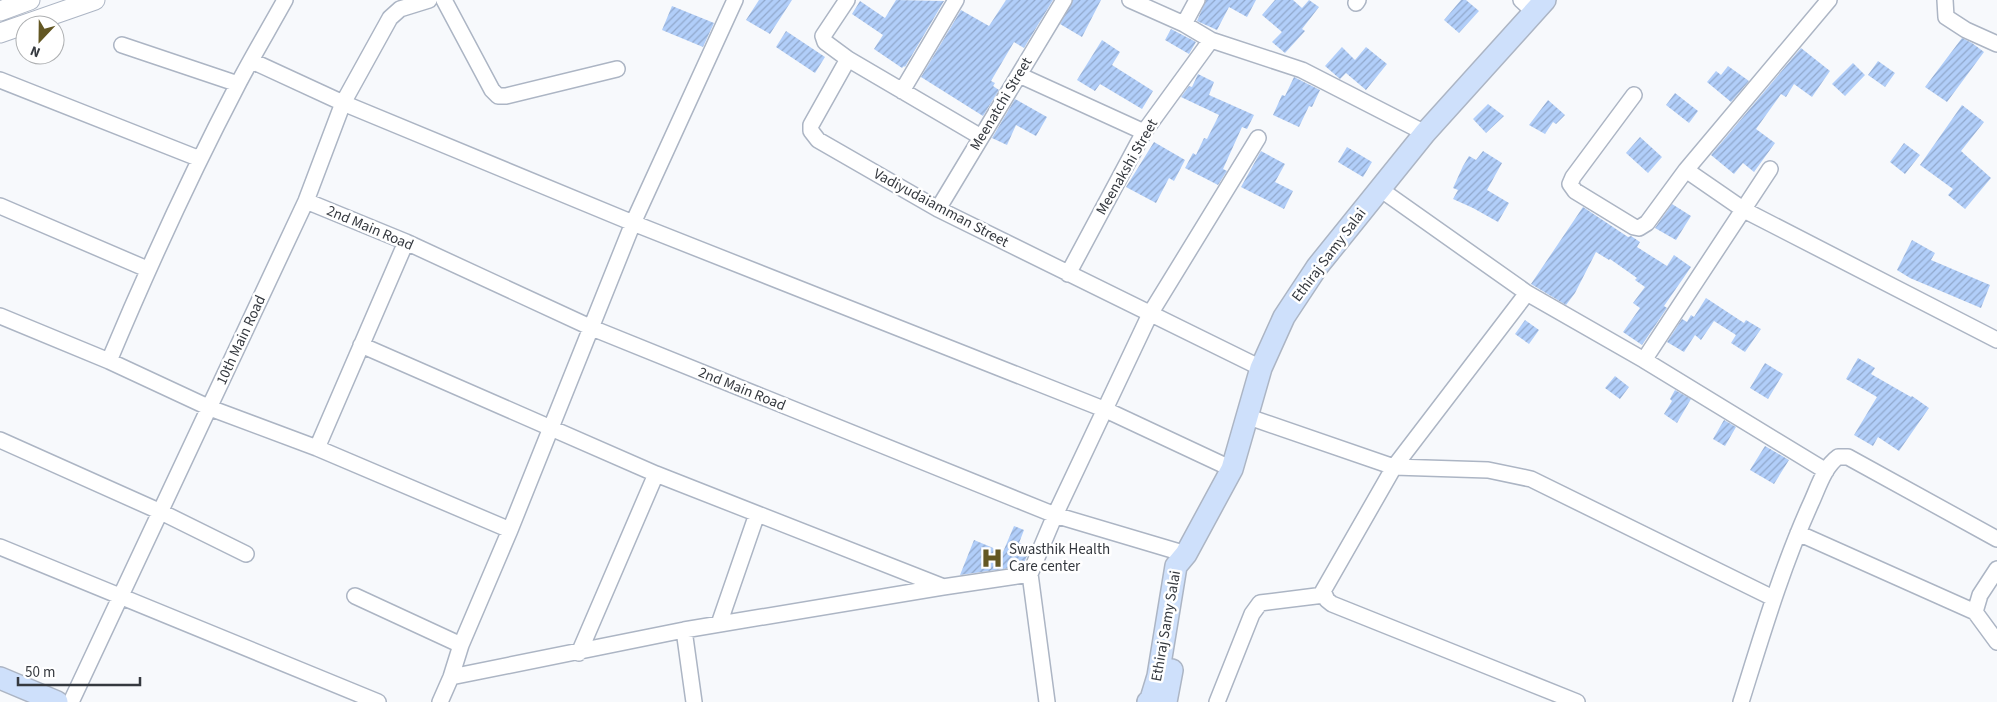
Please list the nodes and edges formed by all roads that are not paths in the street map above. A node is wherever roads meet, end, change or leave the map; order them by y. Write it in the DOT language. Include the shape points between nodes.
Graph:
graph roads {
  1 [pos="95,0"];
  2 [pos="285,0"];
  3 [pos="429,0"];
  4 [pos="444,0"];
  5 [pos="735,0"];
  6 [pos="847,0"];
  7 [pos="956,0"];
  8 [pos="1064,0"];
  9 [pos="1130,0"];
  10 [pos="1197,0"];
  11 [pos="1828,0"];
  12 [pos="1945,0"];
  13 [pos="1533,4"];
  14 [pos="1184,24"];
  15 [pos="0,33"];
  16 [pos="1211,40"];
  17 [pos="1997,44"];
  18 [pos="122,45"];
  19 [pos="848,59"];
  20 [pos="252,61"];
  21 [pos="617,69"];
  22 [pos="1019,75"];
  23 [pos="0,80"];
  24 [pos="238,84"];
  25 [pos="902,91"];
  26 [pos="1634,95"];
  27 [pos="343,103"];
  28 [pos="1144,132"];
  29 [pos="1425,133"];
  30 [pos="981,137"];
  31 [pos="1258,138"];
  32 [pos="200,159"];
  33 [pos="1770,169"];
  34 [pos="1686,170"];
  35 [pos="1380,188"];
  36 [pos="306,201"];
  37 [pos="0,206"];
  38 [pos="938,209"];
  39 [pos="1744,210"];
  40 [pos="633,223"];
  41 [pos="406,242"];
  42 [pos="147,269"];
  43 [pos="1068,274"];
  44 [pos="1527,293"];
  45 [pos="1150,314"];
  46 [pos="0,316"];
  47 [pos="592,328"];
  48 [pos="1997,340"];
  49 [pos="361,345"];
  50 [pos="1644,360"];
  51 [pos="109,361"];
  52 [pos="1260,368"];
  53 [pos="210,408"];
  54 [pos="1106,410"];
  55 [pos="1246,416"];
  56 [pos="551,428"];
  57 [pos="0,440"];
  58 [pos="316,448"];
  59 [pos="1394,467"];
  60 [pos="1232,469"];
  61 [pos="1826,471"];
  62 [pos="656,474"];
  63 [pos="161,512"];
  64 [pos="757,514"];
  65 [pos="1055,515"];
  66 [pos="510,530"];
  67 [pos="1798,533"];
  68 [pos="1997,539"];
  69 [pos="0,547"];
  70 [pos="246,554"];
  71 [pos="1186,554"];
  72 [pos="1997,570"];
  73 [pos="1030,574"];
  74 [pos="943,587"];
  75 [pos="1324,595"];
  76 [pos="122,596"];
  77 [pos="355,596"];
  78 [pos="1773,598"];
  79 [pos="1975,612"];
  80 [pos="719,624"];
  81 [pos="684,630"];
  82 [pos="1997,642"];
  83 [pos="461,645"];
  84 [pos="579,653"];
  85 [pos="451,677"];
  86 [pos="0,678"];
  87 [pos="57,702"];
  88 [pos="71,702"];
  89 [pos="378,702"];
  90 [pos="440,702"];
  91 [pos="694,702"];
  92 [pos="1047,702"];
  93 [pos="1149,702"];
  94 [pos="1166,702"];
  95 [pos="1217,702"];
  96 [pos="1577,702"];
  97 [pos="1741,702"];
  1 -- 15 [label="street"];
  2 -- 20 [label="street"];
  3 -- 27 [label="street, 10th Main Road" via="400,9 390,18"];
  4 -- 21 [label="street" via="498,96"];
  5 -- 40 [label="street"];
  6 -- 19 [label="street" via="823,39"];
  7 -- 25 [label="street"];
  8 -- 22 [label="street, Meenatchi Street"];
  9 -- 14 [label="street"];
  10 -- 14 [label="street"];
  11 -- 34 [label="street"];
  12 -- 17 [label="street" via="1946,17"];
  13 -- 29 [label="main road, Ethiraj Samy Salai"];
  14 -- 16 [label="street"];
  16 -- 28 [label="street, Meenakshi Street"];
  16 -- 29 [label="street" via="1302,70"];
  18 -- 24 [label="street"];
  19 -- 25 [label="street"];
  19 -- 38 [label="street, Vadiyudaiamman Street" via="811,125 814,136"];
  20 -- 24 [label="street"];
  20 -- 27 [label="street"];
  22 -- 28 [label="street"];
  22 -- 30 [label="street, Meenatchi Street"];
  23 -- 32 [label="street"];
  24 -- 32 [label="street"];
  25 -- 30 [label="street"];
  26 -- 34 [label="street" via="1573,177 1571,187 1639,228 1647,223"];
  27 -- 36 [label="street, 10th Main Road"];
  27 -- 40 [label="street"];
  28 -- 43 [label="street, Meenakshi Street"];
  29 -- 35 [label="main road, Ethiraj Samy Salai"];
  30 -- 38 [label="street, Meenatchi Street"];
  31 -- 45 [label="street"];
  32 -- 42 [label="street"];
  33 -- 39 [label="street"];
  34 -- 39 [label="street"];
  35 -- 44 [label="street"];
  35 -- 52 [label="main road, Ethiraj Samy Salai" via="1317,267 1284,317"];
  36 -- 41 [label="street, 2nd Main Road"];
  36 -- 53 [label="street, 10th Main Road"];
  37 -- 42 [label="street"];
  38 -- 43 [label="street, Vadiyudaiamman Street"];
  39 -- 48 [label="street"];
  39 -- 50 [label="street"];
  40 -- 47 [label="street"];
  40 -- 54 [label="street"];
  41 -- 47 [label="street, 2nd Main Road"];
  41 -- 49 [label="street"];
  42 -- 51 [label="street"];
  43 -- 45 [label="street, Vadiyudaiamman Street"];
  44 -- 50 [label="street"];
  44 -- 59 [label="street"];
  45 -- 52 [label="street, Vadiyudaiamman Street"];
  45 -- 54 [label="street"];
  46 -- 51 [label="street"];
  47 -- 56 [label="street"];
  47 -- 65 [label="street, 2nd Main Road"];
  49 -- 56 [label="street"];
  49 -- 58 [label="street"];
  50 -- 61 [label="street"];
  51 -- 53 [label="street"];
  52 -- 55 [label="main road, Ethiraj Samy Salai"];
  53 -- 58 [label="street"];
  53 -- 63 [label="street, 10th Main Road"];
  54 -- 60 [label="street"];
  54 -- 65 [label="street"];
  55 -- 59 [label="street"];
  55 -- 60 [label="main road, Ethiraj Samy Salai"];
  56 -- 62 [label="street"];
  56 -- 66 [label="street"];
  57 -- 63 [label="street"];
  58 -- 66 [label="street"];
  59 -- 75 [label="street" via="1325,585"];
  59 -- 78 [label="street" via="1488,470 1531,479"];
  60 -- 71 [label="main road, Ethiraj Samy Salai"];
  61 -- 67 [label="street"];
  61 -- 68 [label="street" via="1838,457 1848,457"];
  62 -- 64 [label="street"];
  62 -- 84 [label="street"];
  63 -- 70 [label="street"];
  63 -- 76 [label="street, 10th Main Road"];
  64 -- 74 [label="street"];
  64 -- 80 [label="street"];
  65 -- 71 [label="street, 2nd Main Road"];
  65 -- 73 [label="street"];
  66 -- 83 [label="street"];
  67 -- 78 [label="street"];
  67 -- 79 [label="street"];
  69 -- 76 [label="street"];
  71 -- 93 [label="main road, Ethiraj Samy Salai" via="1176,566 1158,676"];
  71 -- 94 [label="main road, Ethiraj Samy Salai" via="1189,574"];
  72 -- 79 [label="street" via="1980,596"];
  73 -- 74 [label="street"];
  73 -- 92 [label="street"];
  74 -- 80 [label="street"];
  75 -- 95 [label="street" via="1260,603 1252,614"];
  75 -- 96 [label="street" via="1332,604"];
  76 -- 88 [label="street, 10th Main Road"];
  76 -- 89 [label="street"];
  77 -- 83 [label="street"];
  78 -- 97 [label="street"];
  79 -- 82 [label="street"];
  80 -- 81 [label="street"];
  81 -- 84 [label="street"];
  81 -- 91 [label="street"];
  83 -- 85 [label="street"];
  84 -- 85 [label="street"];
  85 -- 90 [label="street"];
  86 -- 87 [label="main road"];
}
